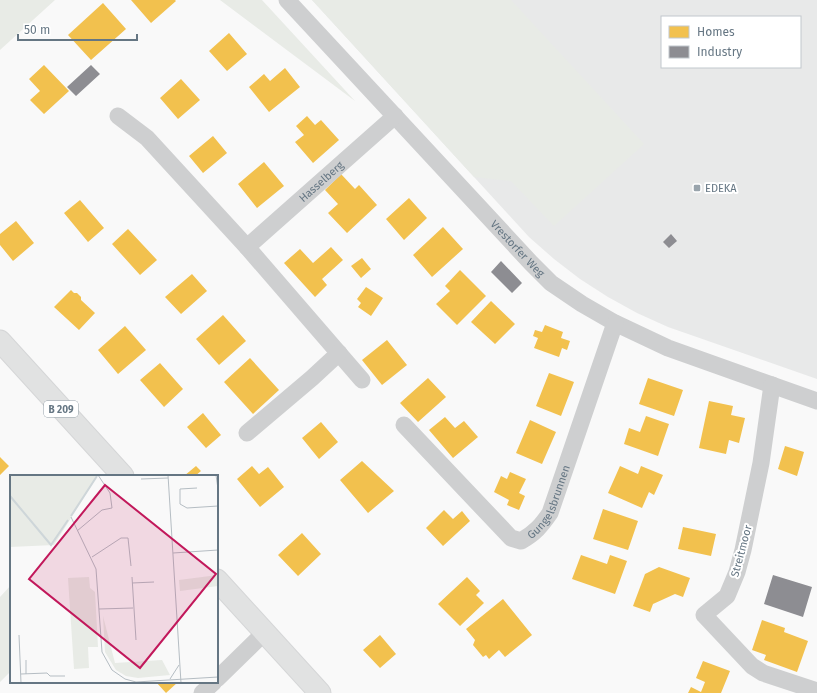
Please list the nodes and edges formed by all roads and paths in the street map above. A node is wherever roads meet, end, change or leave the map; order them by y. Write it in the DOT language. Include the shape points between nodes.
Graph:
graph roads {
  1 [pos="287,0"];
  2 [pos="118,116"];
  3 [pos="394,116"];
  4 [pos="247,247"];
  5 [pos="615,323"];
  6 [pos="0,341"];
  7 [pos="339,353"];
  8 [pos="362,380"];
  9 [pos="772,385"];
  10 [pos="817,401"];
  11 [pos="404,425"];
  12 [pos="247,433"];
  13 [pos="121,475"];
  14 [pos="218,581"];
  15 [pos="265,632"];
  16 [pos="218,678"];
  17 [pos="213,683"];
  18 [pos="817,691"];
  19 [pos="202,693"];
  20 [pos="320,693"];
  1 -- 3 [label="street, Vrestorfer Weg"];
  2 -- 4 [label="street" via="147,138"];
  3 -- 4 [label="street, Hasselberg"];
  3 -- 5 [label="street, Vrestorfer Weg" via="551,283"];
  4 -- 7 [label="street"];
  5 -- 9 [label="street, Vrestorfer Weg" via="668,348"];
  5 -- 11 [label="street, Gungelsbrunnen" via="550,513 533,534 521,541 511,538"];
  6 -- 13 [label="main road, B 209"];
  7 -- 8 [label="street"];
  7 -- 12 [label="street"];
  9 -- 10 [label="street, Vrestorfer Weg"];
  9 -- 18 [label="street, Streitmoor" via="761,463 737,572 727,596 704,615 752,666 763,673"];
  14 -- 15 [label="main road"];
  15 -- 16 [label="street"];
  15 -- 20 [label="main road"];
  17 -- 19 [label="street"];
}
